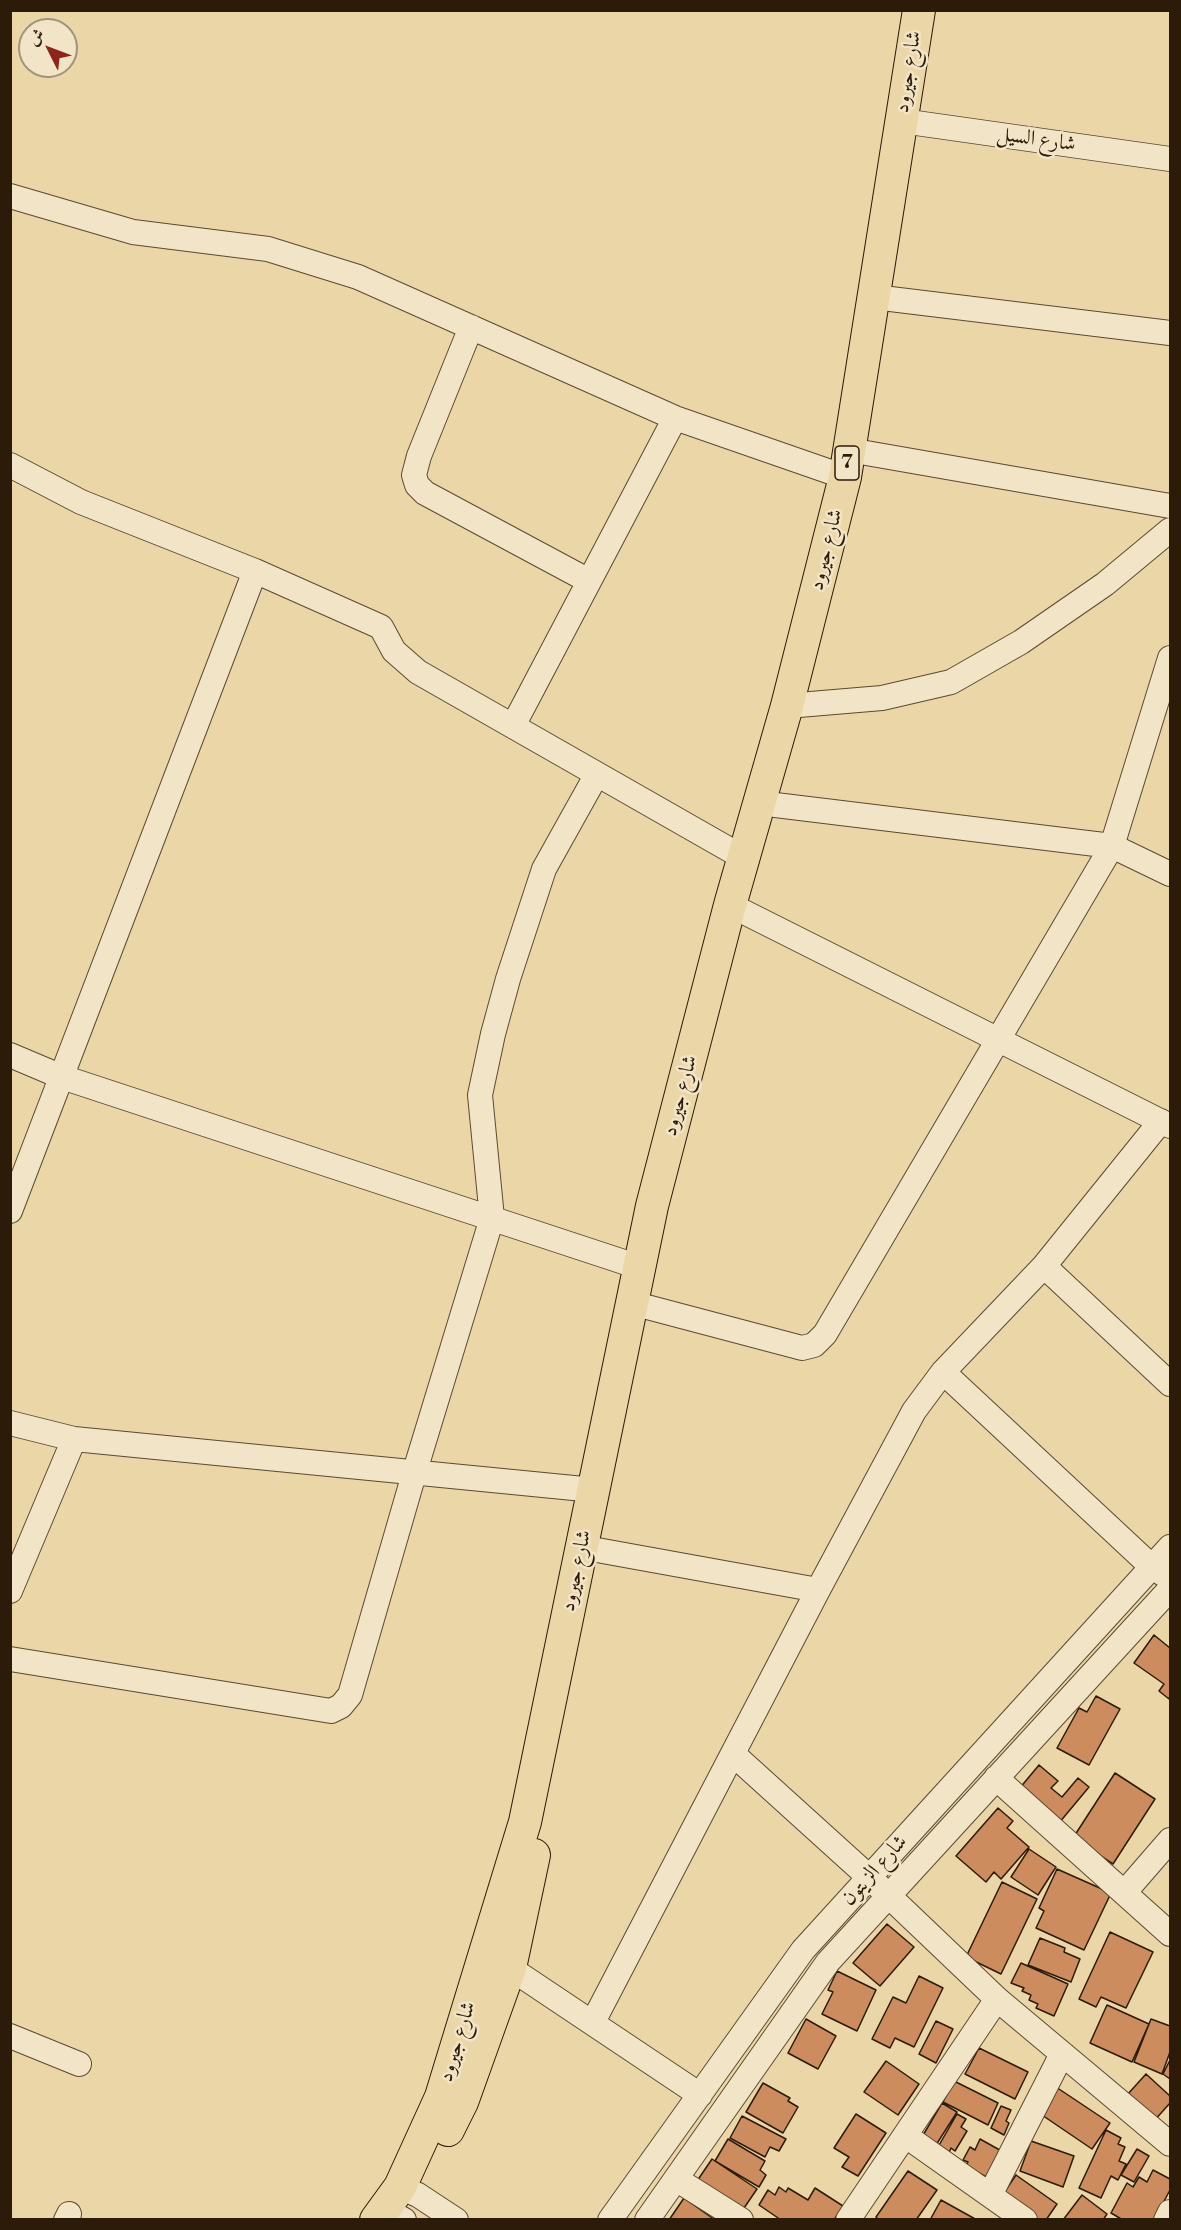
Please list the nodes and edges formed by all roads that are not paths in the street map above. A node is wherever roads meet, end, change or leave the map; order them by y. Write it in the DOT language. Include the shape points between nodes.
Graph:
graph roads {
  1 [pos="919,10"];
  2 [pos="902,121"];
  3 [pos="1170,159"];
  4 [pos="10,196"];
  5 [pos="874,297"];
  6 [pos="471,327"];
  7 [pos="1170,333"];
  8 [pos="675,418"];
  9 [pos="847,463"];
  10 [pos="10,465"];
  11 [pos="1170,506"];
  12 [pos="1170,530"];
  13 [pos="255,571"];
  14 [pos="589,581"];
  15 [pos="1170,658"];
  16 [pos="787,706"];
  17 [pos="513,726"];
  18 [pos="597,774"];
  19 [pos="759,803"];
  20 [pos="1112,846"];
  21 [pos="744,858"];
  22 [pos="1170,874"];
  23 [pos="730,905"];
  24 [pos="999,1041"];
  25 [pos="10,1055"];
  26 [pos="62,1077"];
  27 [pos="1166,1123"];
  28 [pos="10,1211"];
  29 [pos="492,1218"];
  30 [pos="1044,1266"];
  31 [pos="639,1267"];
  32 [pos="647,1307"];
  33 [pos="943,1372"];
  34 [pos="1170,1384"];
  35 [pos="10,1423"];
  36 [pos="74,1439"];
  37 [pos="414,1474"];
  38 [pos="594,1490"];
  39 [pos="1170,1547"];
  40 [pos="597,1550"];
  41 [pos="1161,1573"];
  42 [pos="1170,1589"];
  43 [pos="818,1590"];
  44 [pos="10,1591"];
  45 [pos="10,1659"];
  46 [pos="734,1754"];
  47 [pos="996,1778"];
  48 [pos="1170,1840"];
  49 [pos="870,1878"];
  50 [pos="1124,1893"];
  51 [pos="889,1896"];
  52 [pos="1170,1934"];
  53 [pos="510,1968"];
  54 [pos="997,2000"];
  55 [pos="593,2022"];
  56 [pos="10,2036"];
  57 [pos="1062,2054"];
  58 [pos="80,2064"];
  59 [pos="700,2095"];
  60 [pos="906,2136"];
  61 [pos="1170,2144"];
  62 [pos="676,2179"];
  63 [pos="990,2195"];
  64 [pos="398,2210"];
  65 [pos="1170,2212"];
  66 [pos="456,2220"];
  67 [pos="610,2220"];
  68 [pos="647,2220"];
  69 [pos="741,2220"];
  70 [pos="848,2220"];
  71 [pos="1025,2220"];
  72 [pos="1166,2220"];
  1 -- 2 [label="main road, شارع جيرود / 7"];
  2 -- 3 [label="street, شارع السيل"];
  2 -- 5 [label="main road, شارع جيرود / 7"];
  4 -- 6 [label="street" via="134,232 268,249 358,277"];
  5 -- 7 [label="street"];
  5 -- 9 [label="main road, شارع جيرود / 7"];
  6 -- 8 [label="street"];
  6 -- 14 [label="street" via="419,456 414,476 417,485 425,493"];
  8 -- 9 [label="street"];
  8 -- 14 [label="street"];
  9 -- 11 [label="street"];
  9 -- 16 [label="main road, شارع جيرود / 7"];
  10 -- 13 [label="street" via="81,502"];
  12 -- 16 [label="street" via="1105,584 1021,642 951,682 882,698"];
  13 -- 17 [label="street" via="381,627 394,651 418,672"];
  13 -- 26 [label="street"];
  14 -- 17 [label="street"];
  15 -- 20 [label="street"];
  16 -- 19 [label="main road, شارع جيرود / 7"];
  17 -- 18 [label="street"];
  18 -- 21 [label="street"];
  18 -- 29 [label="street" via="544,869 492,1034 480,1095"];
  19 -- 20 [label="street"];
  19 -- 21 [label="main road, شارع جيرود / 7"];
  20 -- 22 [label="street"];
  20 -- 24 [label="street"];
  21 -- 23 [label="main road, شارع جيرود / 7"];
  23 -- 24 [label="street"];
  23 -- 31 [label="main road, شارع جيرود"];
  23 -- 32 [label="main road, شارع جيرود"];
  24 -- 27 [label="street"];
  24 -- 32 [label="street" via="825,1334 814,1345 802,1348"];
  25 -- 26 [label="street"];
  26 -- 28 [label="street"];
  26 -- 29 [label="street"];
  27 -- 30 [label="street"];
  29 -- 31 [label="street"];
  29 -- 37 [label="street"];
  30 -- 33 [label="street"];
  30 -- 34 [label="street"];
  31 -- 38 [label="main road, شارع جيرود"];
  32 -- 40 [label="main road, شارع جيرود"];
  33 -- 41 [label="street"];
  33 -- 43 [label="street" via="914,1411"];
  35 -- 36 [label="street"];
  36 -- 37 [label="street"];
  36 -- 44 [label="street"];
  37 -- 38 [label="street"];
  37 -- 45 [label="street" via="350,1695 331,1711"];
  38 -- 64 [label="main road, شارع جيرود" via="525,1822 441,2097"];
  39 -- 41 [label="street, شارع الزيتون"];
  40 -- 43 [label="street"];
  40 -- 53 [label="main road, شارع جيرود"];
  41 -- 49 [label="street, شارع الزيتون"];
  42 -- 47 [label="street, شارع الزيتون"];
  43 -- 46 [label="street"];
  46 -- 49 [label="street"];
  46 -- 55 [label="street"];
  47 -- 50 [label="street"];
  47 -- 51 [label="street, شارع الزيتون"];
  48 -- 50 [label="street"];
  49 -- 51 [label="street"];
  49 -- 59 [label="street, شارع الزيتون" via="803,1950"];
  50 -- 52 [label="street"];
  51 -- 54 [label="street"];
  51 -- 62 [label="street, شارع الزيتون" via="828,1962"];
  53 -- 55 [label="street"];
  53 -- 64 [label="main road, شارع جيرود" via="462,2102"];
  54 -- 57 [label="street"];
  54 -- 60 [label="street"];
  55 -- 59 [label="street"];
  56 -- 58 [label="street"];
  57 -- 61 [label="street"];
  57 -- 63 [label="street"];
  59 -- 67 [label="street, شارع الزيتون"];
  60 -- 63 [label="street"];
  60 -- 70 [label="street"];
  62 -- 68 [label="street, شارع الزيتون"];
  62 -- 69 [label="street"];
  63 -- 71 [label="street"];
  64 -- 66 [label="street"];
  65 -- 72 [label="street"];
}
